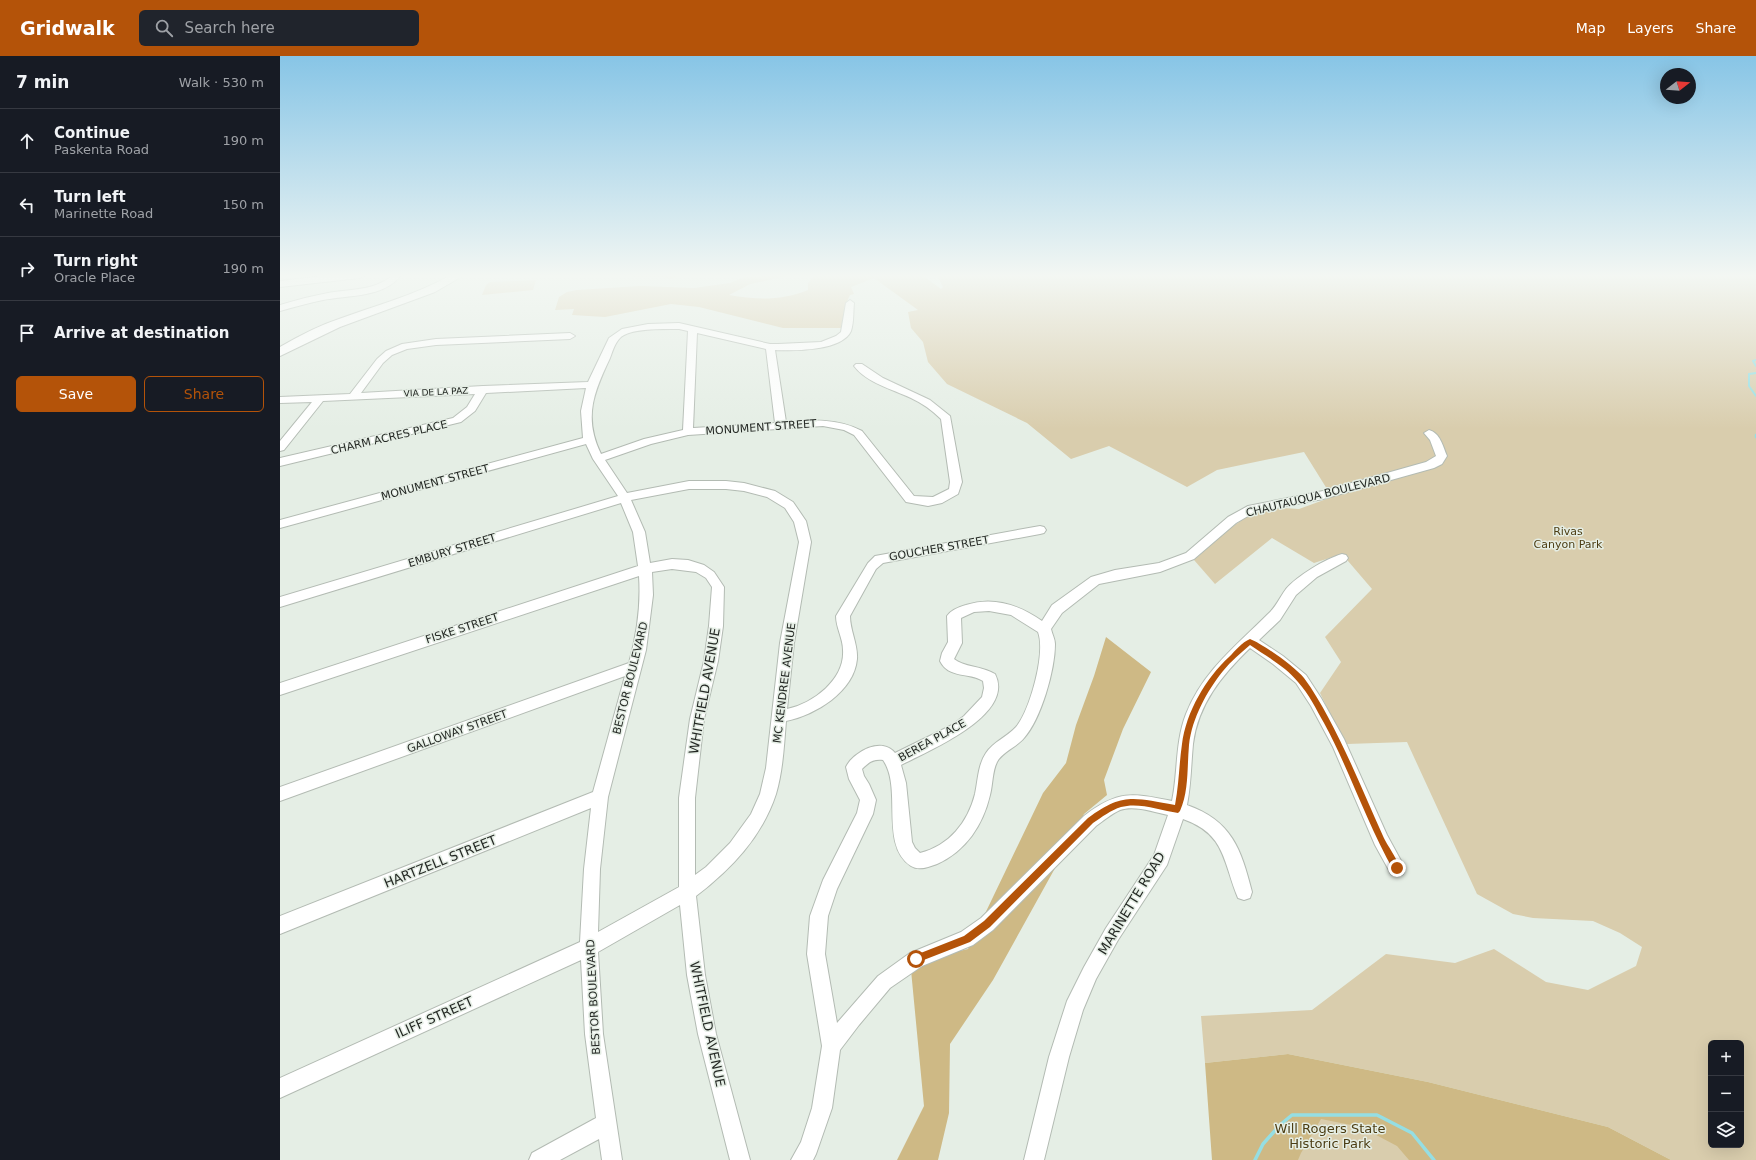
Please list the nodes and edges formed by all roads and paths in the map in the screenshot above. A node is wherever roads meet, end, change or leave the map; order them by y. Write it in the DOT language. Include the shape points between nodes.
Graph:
graph roads {
  1 [pos="319,327"];
  2 [pos="330,327"];
  3 [pos="659,327"];
  4 [pos="671,327"];
  5 [pos="846,327"];
  6 [pos="693,328"];
  7 [pos="570,336"];
  8 [pos="280,347"];
  9 [pos="770,347"];
  10 [pos="280,352"];
  11 [pos="859,366"];
  12 [pos="592,385"];
  13 [pos="483,389"];
  14 [pos="354,396"];
  15 [pos="320,398"];
  16 [pos="280,400"];
  17 [pos="781,425"];
  18 [pos="688,432"];
  19 [pos="1429,433"];
  20 [pos="589,440"];
  21 [pos="280,448"];
  22 [pos="598,459"];
  23 [pos="280,462"];
  24 [pos="625,498"];
  25 [pos="280,524"];
  26 [pos="1040,530"];
  27 [pos="1342,558"];
  28 [pos="645,569"];
  29 [pos="280,602"];
  30 [pos="1044,629"];
  31 [pos="1250,641"];
  32 [pos="633,667"];
  33 [pos="280,689"];
  34 [pos="779,716"];
  35 [pos="893,762"];
  36 [pos="280,794"];
  37 [pos="600,797"];
  38 [pos="1178,809"];
  39 [pos="1397,868"];
  40 [pos="687,892"];
  41 [pos="1244,892"];
  42 [pos="280,925"];
  43 [pos="589,947"];
  44 [pos="831,1046"];
  45 [pos="280,1088"];
  46 [pos="606,1124"];
  47 [pos="539,1160"];
  48 [pos="612,1160"];
  49 [pos="740,1160"];
  50 [pos="801,1160"];
  51 [pos="1034,1160"];
  1 -- 8 [label="main road"];
  2 -- 10 [label="main road"];
  3 -- 12 [label="street, BESTOR BOULEVARD" via="618,334"];
  4 -- 6 [label="street, BESTOR BOULEVARD"];
  5 -- 9 [label="street, BESTOR BOULEVARD" via="845,333 837,340 791,348"];
  6 -- 9 [label="street, BESTOR BOULEVARD"];
  6 -- 18 [label="street"];
  7 -- 14 [label="street" via="436,342 406,346 380,361"];
  9 -- 17 [label="street"];
  11 -- 17 [label="street, MONUMENT STREET" via="877,380 928,402 946,418 956,482 954,492 945,499 921,502 910,499 866,442 858,433 847,427 823,423"];
  12 -- 13 [label="street, VIA DE LA PAZ"];
  12 -- 20 [label="street, BESTOR BOULEVARD" via="586,411"];
  13 -- 14 [label="street, VIA DE LA PAZ"];
  13 -- 23 [label="street, CHARM ACRES PLACE" via="471,410 457,420"];
  14 -- 15 [label="street, VIA DE LA PAZ"];
  15 -- 16 [label="street, VIA DE LA PAZ"];
  15 -- 21 [label="street"];
  17 -- 18 [label="street, MONUMENT STREET"];
  18 -- 22 [label="street, MONUMENT STREET" via="648,441"];
  19 -- 30 [label="street, CHAUTAUQUA BOULEVARD" via="1435,439 1442,456 1438,461 1323,495 1252,509 1232,520 1190,556 1160,567 1095,580 1057,609"];
  20 -- 22 [label="street, BESTOR BOULEVARD"];
  20 -- 25 [label="street, MONUMENT STREET"];
  22 -- 24 [label="street, BESTOR BOULEVARD"];
  24 -- 28 [label="street, BESTOR BOULEVARD" via="639,532"];
  24 -- 29 [label="street, EMBURY STREET"];
  24 -- 34 [label="street, MC KENDREE AVENUE" via="689,486 726,485 771,494 789,505 800,521 805,542 787,643"];
  26 -- 34 [label="street, GOUCHER STREET" via="879,560 872,566 843,615 851,650 850,666 840,682 826,695 800,711"];
  27 -- 31 [label="street, MARINETTE ROAD" via="1313,574 1291,592 1275,616"];
  28 -- 32 [label="street, BESTOR BOULEVARD" via="647,595 644,622"];
  28 -- 33 [label="street, FISKE STREET"];
  28 -- 40 [label="street, WHITFIELD AVENUE" via="672,564 688,565 700,568 710,575 718,587 711,661 697,719 687,798"];
  30 -- 35 [label="street, BEREA PLACE" via="1012,610 999,607 971,609 954,616 955,643 947,661 954,668 982,672 990,678 992,688 988,700 957,729"];
  30 -- 35 [label="street" via="1048,644 1045,663 1037,697 1027,723 1016,738 1001,747 991,758 985,775 982,797 964,835 951,848 932,859 918,861 909,854 903,842 898,784"];
  31 -- 38 [label="street, MARINETTE ROAD" via="1222,668 1207,688 1193,715 1186,743 1183,786"];
  31 -- 39 [label="street" via="1301,679 1316,702 1339,744 1381,840"];
  32 -- 36 [label="street, GALLOWAY STREET"];
  32 -- 37 [label="street, BESTOR BOULEVARD"];
  34 -- 40 [label="street, MC KENDREE AVENUE" via="768,794 757,819 736,849 712,873"];
  35 -- 44 [label="street" via="888,755 871,753 854,767 868,800 866,814 829,886 819,916 816,954"];
  37 -- 42 [label="street, HARTZELL STREET"];
  37 -- 43 [label="street, BESTOR BOULEVARD" via="592,868"];
  38 -- 41 [label="street" via="1209,824 1223,838 1236,863"];
  38 -- 44 [label="street" via="1137,802 1120,803 1104,811 1090,821 987,924 967,939 916,959 884,982"];
  38 -- 51 [label="street, MARINETTE ROAD" via="1160,859 1112,934 1074,1008 1059,1057"];
  40 -- 43 [label="street, MC KENDREE AVENUE"];
  40 -- 49 [label="street, WHITFIELD AVENUE" via="696,976"];
  43 -- 45 [label="street, ILIFF STREET"];
  43 -- 46 [label="street, BESTOR BOULEVARD" via="594,1034"];
  44 -- 50 [label="street" via="822,1108 809,1147"];
  46 -- 47 [label="street"];
  46 -- 48 [label="street, BESTOR BOULEVARD"];
}
